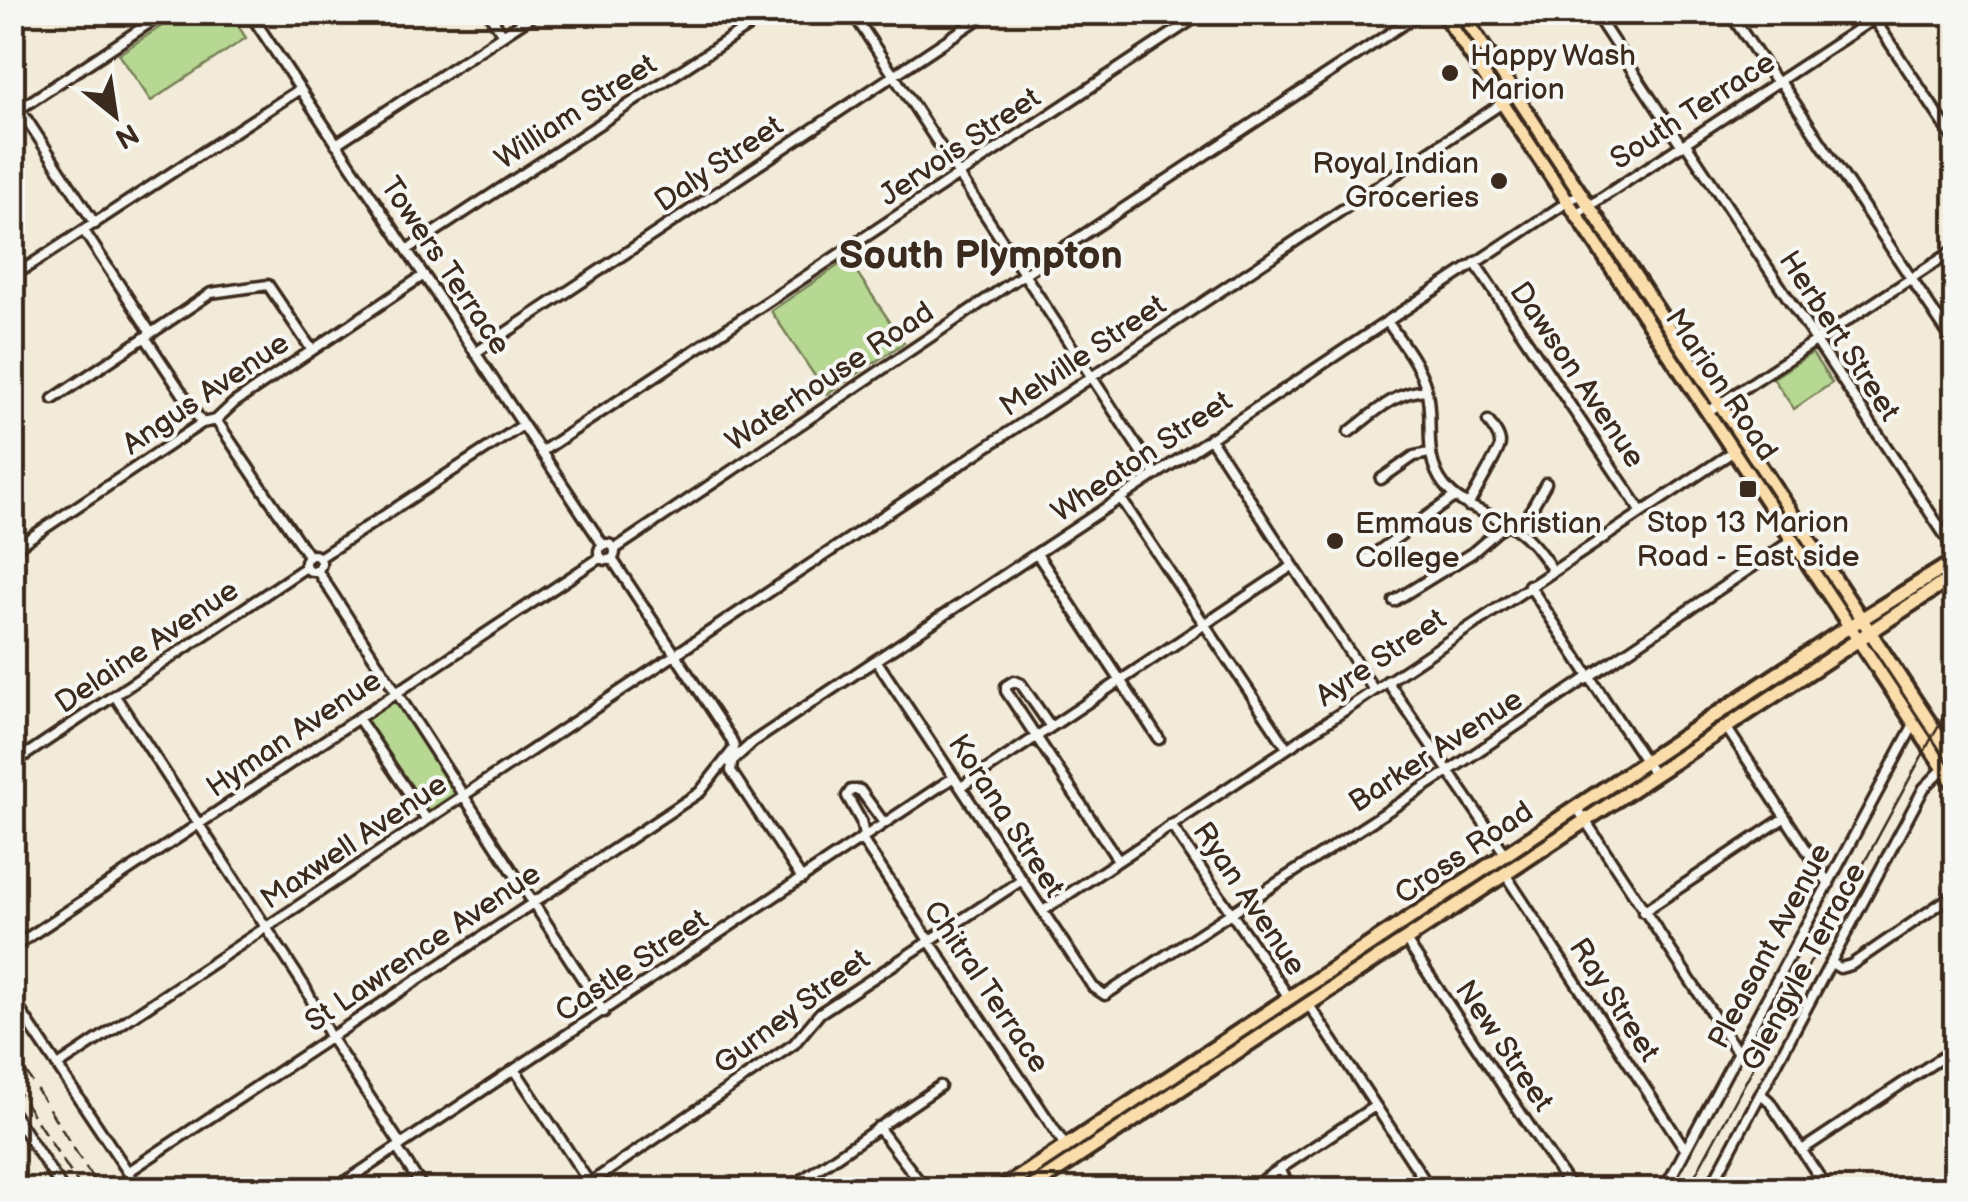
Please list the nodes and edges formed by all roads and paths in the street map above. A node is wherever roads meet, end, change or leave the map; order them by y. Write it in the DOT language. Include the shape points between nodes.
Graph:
graph roads {
  1 [pos="166,12"];
  2 [pos="249,12"];
  3 [pos="488,12"];
  4 [pos="538,12"];
  5 [pos="770,12"];
  6 [pos="852,12"];
  7 [pos="988,12"];
  8 [pos="1204,12"];
  9 [pos="1422,12"];
  10 [pos="1462,12"];
  11 [pos="1594,12"];
  12 [pos="1729,12"];
  13 [pos="1865,12"];
  14 [pos="1884,12"];
  15 [pos="1444,13"];
  16 [pos="1873,20"];
  17 [pos="503,35"];
  18 [pos="894,76"];
  19 [pos="1779,82"];
  20 [pos="300,89"];
  21 [pos="1516,94"];
  22 [pos="12,96"];
  23 [pos="1502,103"];
  24 [pos="16,111"];
  25 [pos="1956,142"];
  26 [pos="336,144"];
  27 [pos="1684,145"];
  28 [pos="959,175"];
  29 [pos="1581,193"];
  30 [pos="1568,201"];
  31 [pos="1590,206"];
  32 [pos="1577,214"];
  33 [pos="95,224"];
  34 [pos="84,231"];
  35 [pos="1956,249"];
  36 [pos="406,250"];
  37 [pos="1475,264"];
  38 [pos="1024,274"];
  39 [pos="424,275"];
  40 [pos="12,277"];
  41 [pos="1911,279"];
  42 [pos="1388,320"];
  43 [pos="148,335"];
  44 [pos="1815,342"];
  45 [pos="1956,346"];
  46 [pos="312,350"];
  47 [pos="475,352"];
  48 [pos="1092,377"];
  49 [pos="1426,390"];
  50 [pos="52,400"];
  51 [pos="1714,408"];
  52 [pos="216,420"];
  53 [pos="1488,421"];
  54 [pos="202,423"];
  55 [pos="523,425"];
  56 [pos="1349,432"];
  57 [pos="1210,438"];
  58 [pos="1740,447"];
  59 [pos="541,452"];
  60 [pos="1429,453"];
  61 [pos="1156,474"];
  62 [pos="1381,480"];
  63 [pos="1546,484"];
  64 [pos="1454,497"];
  65 [pos="1121,499"];
  66 [pos="1468,506"];
  67 [pos="1641,511"];
  68 [pos="1508,524"];
  69 [pos="1519,531"];
  70 [pos="1794,539"];
  71 [pos="603,545"];
  72 [pos="12,550"];
  73 [pos="1956,552"];
  74 [pos="613,554"];
  75 [pos="1037,554"];
  76 [pos="314,557"];
  77 [pos="601,557"];
  78 [pos="1367,559"];
  79 [pos="1956,560"];
  80 [pos="1292,566"];
  81 [pos="306,567"];
  82 [pos="1552,569"];
  83 [pos="317,570"];
  84 [pos="1956,574"];
  85 [pos="1529,585"];
  86 [pos="1394,600"];
  87 [pos="1850,602"];
  88 [pos="1884,604"];
  89 [pos="1836,605"];
  90 [pos="1890,618"];
  91 [pos="1855,622"];
  92 [pos="1206,624"];
  93 [pos="1864,635"];
  94 [pos="1828,640"];
  95 [pos="1882,651"];
  96 [pos="675,654"];
  97 [pos="1836,654"];
  98 [pos="876,660"];
  99 [pos="1874,663"];
  100 [pos="1590,677"];
  101 [pos="1120,680"];
  102 [pos="1387,682"];
  103 [pos="1374,690"];
  104 [pos="395,694"];
  105 [pos="115,696"];
  106 [pos="1718,715"];
  107 [pos="358,718"];
  108 [pos="1914,724"];
  109 [pos="1051,726"];
  110 [pos="1727,728"];
  111 [pos="1956,733"];
  112 [pos="1036,736"];
  113 [pos="1158,739"];
  114 [pos="1287,748"];
  115 [pos="1947,749"];
  116 [pos="733,750"];
  117 [pos="730,762"];
  118 [pos="1956,762"];
  119 [pos="1647,763"];
  120 [pos="12,764"];
  121 [pos="1943,769"];
  122 [pos="1448,771"];
  123 [pos="1655,776"];
  124 [pos="954,777"];
  125 [pos="960,787"];
  126 [pos="1956,787"];
  127 [pos="463,796"];
  128 [pos="1581,815"];
  129 [pos="1784,818"];
  130 [pos="427,820"];
  131 [pos="884,823"];
  132 [pos="199,824"];
  133 [pos="1171,825"];
  134 [pos="862,838"];
  135 [pos="1506,855"];
  136 [pos="1118,860"];
  137 [pos="1504,874"];
  138 [pos="802,879"];
  139 [pos="1022,880"];
  140 [pos="1829,884"];
  141 [pos="1956,893"];
  142 [pos="532,902"];
  143 [pos="1042,912"];
  144 [pos="1230,912"];
  145 [pos="1643,912"];
  146 [pos="1398,927"];
  147 [pos="266,928"];
  148 [pos="929,941"];
  149 [pos="1406,941"];
  150 [pos="12,948"];
  151 [pos="1832,964"];
  152 [pos="1101,994"];
  153 [pos="12,998"];
  154 [pos="1290,999"];
  155 [pos="1308,1005"];
  156 [pos="604,1012"];
  157 [pos="1240,1032"];
  158 [pos="330,1036"];
  159 [pos="1222,1044"];
  160 [pos="1956,1048"];
  161 [pos="1240,1050"];
  162 [pos="1738,1053"];
  163 [pos="1946,1054"];
  164 [pos="58,1066"];
  165 [pos="1956,1068"];
  166 [pos="515,1070"];
  167 [pos="940,1086"];
  168 [pos="1761,1094"];
  169 [pos="1375,1106"];
  170 [pos="12,1112"];
  171 [pos="878,1127"];
  172 [pos="399,1146"];
  173 [pos="1066,1146"];
  174 [pos="1686,1149"];
  175 [pos="1802,1150"];
  176 [pos="1074,1160"];
  177 [pos="1279,1168"];
  178 [pos="128,1172"];
  179 [pos="592,1186"];
  180 [pos="63,1190"];
  181 [pos="140,1190"];
  182 [pos="333,1190"];
  183 [pos="424,1190"];
  184 [pos="787,1190"];
  185 [pos="926,1190"];
  186 [pos="1000,1190"];
  187 [pos="1028,1190"];
  188 [pos="1248,1190"];
  189 [pos="1293,1190"];
  190 [pos="1431,1190"];
  191 [pos="1572,1190"];
  192 [pos="1664,1190"];
  193 [pos="1710,1190"];
  194 [pos="1828,1190"];
  1 -- 24 [label="street"];
  2 -- 20 [label="street, Towers Terrace"];
  3 -- 17 [label="street"];
  4 -- 17 [label="street"];
  5 -- 36 [label="street, William Street"];
  6 -- 18 [label="street"];
  7 -- 18 [label="street, Daly Street"];
  8 -- 28 [label="street, Jervois Street"];
  9 -- 38 [label="street, Waterhouse Road"];
  10 -- 21 [label="main road, Marion Road"];
  11 -- 27 [label="street, Herbert Street"];
  12 -- 19 [label="street"];
  13 -- 16 [label="street"];
  14 -- 16 [label="street, South Terrace"];
  15 -- 23 [label="main road, Marion Road"];
  16 -- 19 [label="street, South Terrace"];
  16 -- 25 [label="street"];
  17 -- 26 [label="street"];
  18 -- 28 [label="street"];
  18 -- 47 [label="street, Daly Street"];
  19 -- 27 [label="street, South Terrace"];
  19 -- 41 [label="street"];
  20 -- 26 [label="street, Towers Terrace"];
  20 -- 33 [label="street"];
  21 -- 23 [label="street, Melville Street"];
  21 -- 29 [label="main road, Marion Road"];
  22 -- 24 [label="street"];
  23 -- 30 [label="main road, Marion Road"];
  23 -- 48 [label="street, Melville Street"];
  24 -- 33 [label="street"];
  26 -- 36 [label="street, Towers Terrace"];
  27 -- 31 [label="street, South Terrace"];
  27 -- 44 [label="street, Herbert Street"];
  28 -- 38 [label="street"];
  28 -- 59 [label="street, Jervois Street"];
  29 -- 30 [label="street, Wheaton Street"];
  29 -- 31 [label="main road, Marion Road"];
  30 -- 32 [label="main road, Marion Road"];
  30 -- 37 [label="street, Wheaton Street"];
  31 -- 32 [label="street, South Terrace"];
  31 -- 51 [label="main road, Marion Road"];
  32 -- 51 [label="main road, Marion Road"];
  33 -- 34 [label="street"];
  34 -- 40 [label="street"];
  34 -- 43 [label="street"];
  35 -- 41 [label="street"];
  36 -- 39 [label="street, Towers Terrace"];
  37 -- 42 [label="street, Wheaton Street"];
  37 -- 67 [label="street, Dawson Avenue"];
  38 -- 48 [label="street"];
  38 -- 74 [label="street, Waterhouse Road"];
  39 -- 46 [label="street, Angus Avenue"];
  39 -- 47 [label="street, Towers Terrace"];
  41 -- 44 [label="street"];
  41 -- 45 [label="street"];
  42 -- 49 [label="street"];
  42 -- 57 [label="street, Wheaton Street"];
  43 -- 46 [label="street" via="211,294 268,284"];
  43 -- 50 [label="street"];
  43 -- 54 [label="street"];
  44 -- 51 [label="street"];
  44 -- 73 [label="street, Herbert Street"];
  46 -- 52 [label="street, Angus Avenue"];
  47 -- 55 [label="street, Towers Terrace"];
  48 -- 61 [label="street"];
  48 -- 96 [label="street, Melville Street"];
  49 -- 56 [label="street" via="1389,400"];
  49 -- 60 [label="street"];
  51 -- 58 [label="main road, Marion Road"];
  52 -- 54 [label="street, Angus Avenue"];
  52 -- 76 [label="street"];
  53 -- 66 [label="street" via="1500,452"];
  54 -- 72 [label="street, Angus Avenue"];
  55 -- 59 [label="street, Towers Terrace"];
  55 -- 76 [label="street"];
  57 -- 61 [label="street, Wheaton Street"];
  57 -- 80 [label="street"];
  58 -- 67 [label="street, Ayre Street"];
  58 -- 70 [label="main road, Marion Road"];
  58 -- 87 [label="main road, Marion Road"];
  59 -- 71 [label="street, Towers Terrace"];
  60 -- 62 [label="street"];
  60 -- 64 [label="street"];
  61 -- 65 [label="street, Wheaton Street"];
  63 -- 69 [label="street"];
  64 -- 66 [label="street"];
  64 -- 78 [label="street"];
  65 -- 75 [label="street, Wheaton Street"];
  65 -- 92 [label="street"];
  66 -- 68 [label="street"];
  67 -- 82 [label="street, Ayre Street"];
  68 -- 69 [label="street"];
  68 -- 86 [label="street"];
  69 -- 82 [label="street"];
  70 -- 89 [label="main road, Marion Road"];
  70 -- 100 [label="street, Barker Avenue"];
  71 -- 74 [label="street"];
  71 -- 77 [label="street"];
  74 -- 77 [label="street"];
  74 -- 96 [label="street"];
  75 -- 98 [label="street, Wheaton Street"];
  75 -- 101 [label="street"];
  76 -- 81 [label="street"];
  76 -- 83 [label="street"];
  77 -- 104 [label="street, Hyman Avenue"];
  79 -- 88 [label="highway, Cross Road"];
  80 -- 92 [label="street"];
  80 -- 103 [label="street"];
  81 -- 83 [label="street"];
  81 -- 105 [label="street, Delaine Avenue"];
  82 -- 85 [label="street, Ayre Street"];
  83 -- 104 [label="street"];
  84 -- 90 [label="highway, Cross Road"];
  85 -- 100 [label="street"];
  85 -- 102 [label="street, Ayre Street"];
  87 -- 88 [label="main road"];
  87 -- 91 [label="main road, Marion Road"];
  88 -- 91 [label="highway, Cross Road"];
  89 -- 91 [label="main road, Marion Road"];
  89 -- 94 [label="main road"];
  90 -- 93 [label="highway, Cross Road"];
  90 -- 95 [label="main road"];
  91 -- 93 [label="main road, Marion Road"];
  91 -- 94 [label="highway, Cross Road"];
  92 -- 101 [label="street"];
  92 -- 114 [label="street"];
  93 -- 95 [label="main road, Marion Road"];
  93 -- 97 [label="highway, Cross Road"];
  93 -- 99 [label="main road, Marion Road"];
  94 -- 106 [label="highway, Cross Road"];
  95 -- 115 [label="main road, Marion Road"];
  96 -- 116 [label="street"];
  96 -- 127 [label="street, Maxwell Avenue"];
  97 -- 99 [label="main road" via="1854,653"];
  97 -- 110 [label="highway, Cross Road"];
  98 -- 117 [label="street, Wheaton Street"];
  98 -- 124 [label="street, Korana Street"];
  99 -- 108 [label="main road, Marion Road"];
  100 -- 119 [label="street"];
  100 -- 122 [label="street, Barker Avenue"];
  101 -- 109 [label="street"];
  101 -- 113 [label="street"];
  102 -- 103 [label="street, Ayre Street"];
  102 -- 122 [label="street"];
  103 -- 114 [label="street, Ayre Street"];
  104 -- 107 [label="street, Hyman Avenue"];
  104 -- 127 [label="street"];
  105 -- 120 [label="street, Delaine Avenue"];
  105 -- 132 [label="street"];
  106 -- 110 [label="street"];
  106 -- 119 [label="highway, Cross Road"];
  107 -- 130 [label="street"];
  107 -- 132 [label="street, Hyman Avenue"];
  108 -- 121 [label="main road, Marion Road"];
  108 -- 140 [label="street, Pleasant Avenue"];
  109 -- 112 [label="street"];
  109 -- 112 [label="street" via="1021,684 1006,686"];
  110 -- 123 [label="highway, Cross Road"];
  110 -- 129 [label="street"];
  111 -- 115 [label="street"];
  112 -- 125 [label="street"];
  112 -- 136 [label="street"];
  114 -- 133 [label="street, Ayre Street"];
  115 -- 118 [label="main road, Marion Road"];
  116 -- 117 [label="street"];
  116 -- 142 [label="street, St Lawrence Avenue" via="700,792"];
  117 -- 138 [label="street"];
  119 -- 123 [label="street"];
  119 -- 128 [label="highway, Cross Road"];
  121 -- 126 [label="main road, Marion Road"];
  121 -- 151 [label="street, Glengyle Terrace" via="1924,788"];
  122 -- 135 [label="street"];
  122 -- 144 [label="street, Barker Avenue"];
  123 -- 128 [label="highway, Cross Road"];
  124 -- 125 [label="street, Korana Street"];
  124 -- 131 [label="street, Castle Street"];
  125 -- 139 [label="street, Korana Street"];
  127 -- 130 [label="street, Maxwell Avenue"];
  127 -- 142 [label="street"];
  128 -- 135 [label="highway, Cross Road"];
  128 -- 137 [label="highway, Cross Road"];
  128 -- 145 [label="street"];
  129 -- 140 [label="street"];
  129 -- 145 [label="street"];
  130 -- 147 [label="street, Maxwell Avenue"];
  131 -- 134 [label="street, Castle Street"];
  131 -- 134 [label="street, Chitral Terrace" via="860,790 851,790"];
  132 -- 147 [label="street"];
  132 -- 150 [label="street, Hyman Avenue"];
  133 -- 136 [label="street, Ayre Street"];
  133 -- 144 [label="street, Ryan Avenue"];
  134 -- 138 [label="street, Castle Street"];
  134 -- 148 [label="street, Chitral Terrace"];
  135 -- 146 [label="highway, Cross Road"];
  136 -- 143 [label="street, Ayre Street"];
  137 -- 149 [label="highway, Cross Road"];
  137 -- 174 [label="street, Ray Street"];
  138 -- 156 [label="street, Castle Street"];
  139 -- 143 [label="street, Korana Street"];
  139 -- 148 [label="street, Gurney Street"];
  140 -- 162 [label="street, Pleasant Avenue"];
  141 -- 151 [label="street" via="1851,965"];
  142 -- 156 [label="street"];
  142 -- 158 [label="street, St Lawrence Avenue"];
  143 -- 152 [label="street, Korana Street"];
  144 -- 152 [label="street, Barker Avenue"];
  144 -- 154 [label="street, Ryan Avenue"];
  145 -- 162 [label="street"];
  146 -- 149 [label="street, New Street"];
  146 -- 154 [label="highway, Cross Road"];
  147 -- 158 [label="street"];
  147 -- 164 [label="street, Maxwell Avenue"];
  148 -- 173 [label="street, Chitral Terrace"];
  148 -- 179 [label="street, Gurney Street" via="820,1014 794,1044"];
  149 -- 155 [label="highway, Cross Road"];
  149 -- 191 [label="street, New Street"];
  151 -- 168 [label="street, Glengyle Terrace"];
  153 -- 164 [label="street"];
  154 -- 157 [label="highway, Cross Road"];
  155 -- 161 [label="highway, Cross Road"];
  155 -- 169 [label="street"];
  156 -- 166 [label="street, Castle Street"];
  157 -- 159 [label="highway, Cross Road"];
  157 -- 161 [label="highway"];
  158 -- 172 [label="street"];
  158 -- 178 [label="street, St Lawrence Avenue"];
  159 -- 161 [label="highway"];
  159 -- 173 [label="highway, Cross Road"];
  160 -- 163 [label="street"];
  161 -- 176 [label="highway, Cross Road"];
  162 -- 174 [label="street, Pleasant Avenue"];
  163 -- 165 [label="street"];
  163 -- 175 [label="street"];
  164 -- 178 [label="street"];
  166 -- 172 [label="street, Castle Street"];
  166 -- 179 [label="street"];
  167 -- 171 [label="street"];
  168 -- 175 [label="street"];
  168 -- 193 [label="street, Glengyle Terrace"];
  169 -- 177 [label="street"];
  169 -- 190 [label="street"];
  170 -- 180 [label="street"];
  171 -- 184 [label="street"];
  171 -- 185 [label="street"];
  172 -- 182 [label="street, Castle Street"];
  172 -- 183 [label="street"];
  173 -- 176 [label="street, Chitral Terrace"];
  173 -- 186 [label="highway, Cross Road"];
  174 -- 192 [label="street, Pleasant Avenue"];
  175 -- 194 [label="street"];
  176 -- 187 [label="highway, Cross Road"];
  177 -- 188 [label="street"];
  177 -- 189 [label="street"];
  178 -- 181 [label="street"];
}
